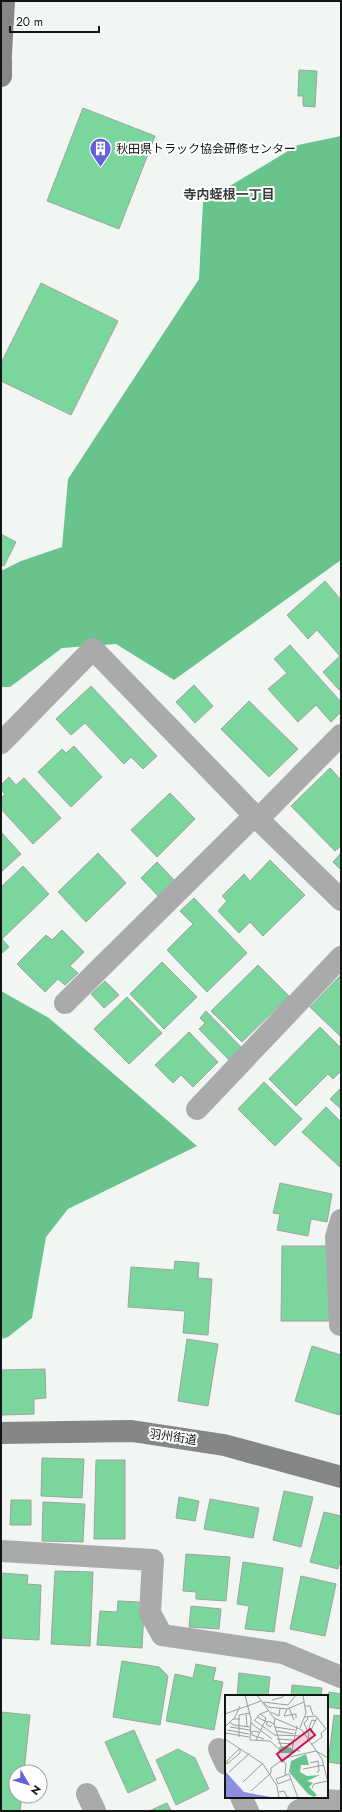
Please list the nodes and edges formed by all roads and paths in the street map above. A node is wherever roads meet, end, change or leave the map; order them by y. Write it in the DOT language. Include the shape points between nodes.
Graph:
graph roads {
  1 [pos="4,1"];
  2 [pos="1,54"];
  3 [pos="1,60"];
  4 [pos="1,76"];
  5 [pos="341,735"];
  6 [pos="1,743"];
  7 [pos="257,817"];
  8 [pos="341,900"];
  9 [pos="341,957"];
  10 [pos="65,1003"];
  11 [pos="197,1109"];
  12 [pos="341,1220"];
  13 [pos="340,1325"];
  14 [pos="1,1433"];
  15 [pos="341,1477"];
  16 [pos="1,1551"];
  17 [pos="341,1677"];
  18 [pos="242,1798"];
  19 [pos="341,1801"];
  20 [pos="248,1811"];
  21 [pos="298,1811"];
  1 -- 2 [label="street"];
  3 -- 4 [label="street"];
  5 -- 7 [label="street"];
  6 -- 7 [label="street" via="93,649"];
  7 -- 8 [label="street"];
  7 -- 10 [label="street"];
  9 -- 11 [label="street"];
  12 -- 13 [label="street" via="336,1237"];
  14 -- 15 [label="street, 羽州街道" via="132,1431 224,1445"];
  16 -- 17 [label="street" via="153,1560 150,1613 162,1635 283,1653"];
  18 -- 20 [label="street"];
  19 -- 21 [label="street" via="324,1800"];
}
